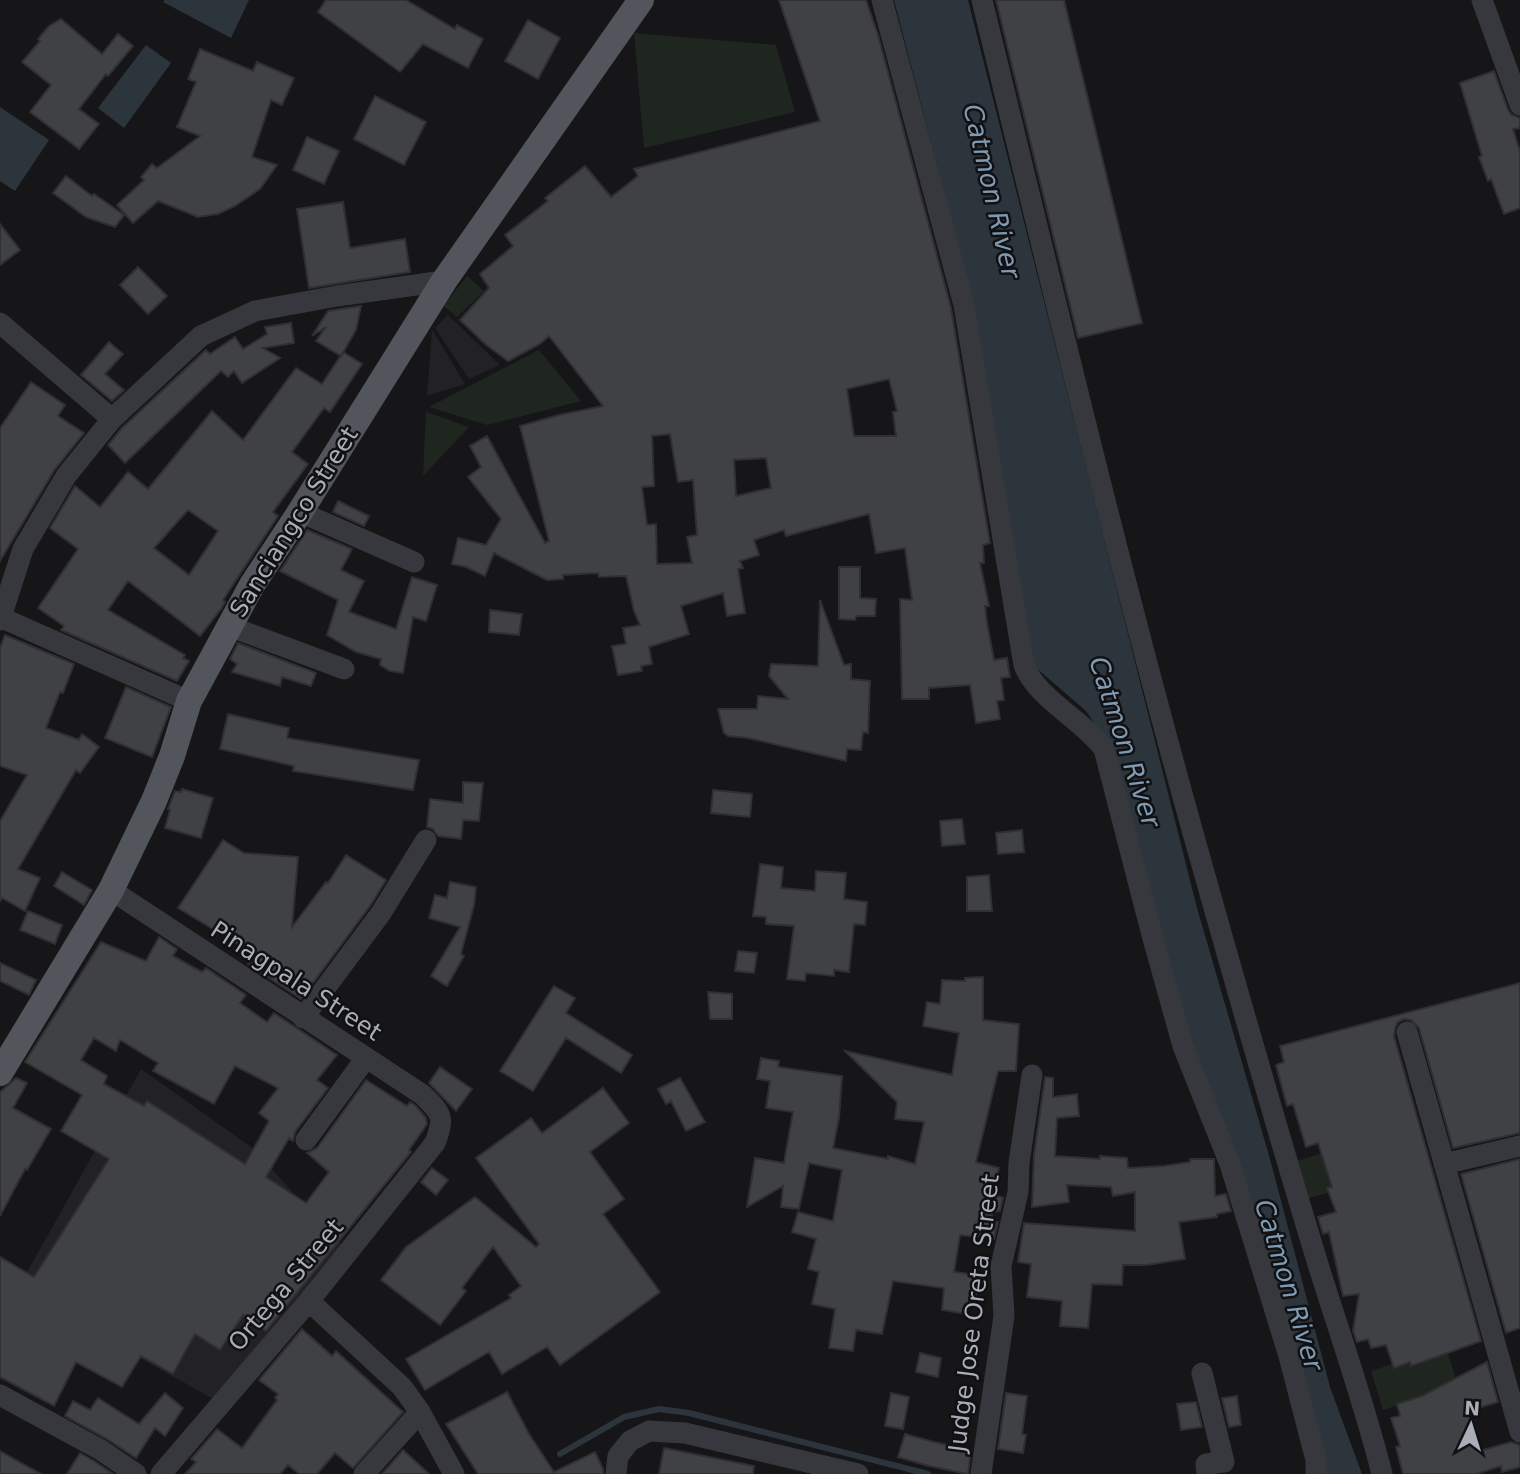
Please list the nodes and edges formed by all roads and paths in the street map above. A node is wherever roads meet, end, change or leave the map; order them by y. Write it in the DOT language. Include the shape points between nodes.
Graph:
graph roads {
  1 [pos="641,0"];
  2 [pos="882,0"];
  3 [pos="982,0"];
  4 [pos="1482,0"];
  5 [pos="1520,105"];
  6 [pos="444,281"];
  7 [pos="0,323"];
  8 [pos="112,419"];
  9 [pos="300,512"];
  10 [pos="414,562"];
  11 [pos="0,618"];
  12 [pos="229,626"];
  13 [pos="344,670"];
  14 [pos="189,701"];
  15 [pos="426,840"];
  16 [pos="111,890"];
  17 [pos="303,1018"];
  18 [pos="1408,1032"];
  19 [pos="366,1058"];
  20 [pos="0,1073"];
  21 [pos="1032,1075"];
  22 [pos="442,1125"];
  23 [pos="306,1140"];
  24 [pos="1520,1146"];
  25 [pos="1444,1164"];
  26 [pos="309,1301"];
  27 [pos="1202,1373"];
  28 [pos="0,1395"];
  29 [pos="420,1412"];
  30 [pos="1520,1432"];
  31 [pos="135,1474"];
  32 [pos="161,1474"];
  33 [pos="364,1474"];
  34 [pos="454,1474"];
  35 [pos="615,1474"];
  36 [pos="858,1474"];
  37 [pos="981,1474"];
  38 [pos="1207,1474"];
  39 [pos="1316,1474"];
  40 [pos="1382,1474"];
  1 -- 6 [label="main road, Sanciangco Street"];
  2 -- 39 [label="street" via="964,305 1024,665 1037,686 1104,749 1183,1046 1234,1177 1289,1356"];
  3 -- 40 [label="street" via="1093,456 1175,766"];
  4 -- 5 [label="street"];
  6 -- 8 [label="street" via="255,312 201,336"];
  6 -- 9 [label="main road, Sanciangco Street"];
  7 -- 8 [label="street"];
  8 -- 11 [label="street" via="66,476 23,549"];
  9 -- 10 [label="street"];
  9 -- 12 [label="main road, Sanciangco Street"];
  11 -- 14 [label="street"];
  12 -- 13 [label="street"];
  12 -- 14 [label="main road, Sanciangco Street"];
  14 -- 16 [label="main road, Sanciangco Street" via="154,801"];
  15 -- 17 [label="street" via="381,913"];
  16 -- 17 [label="street, Pinagpala Street"];
  16 -- 20 [label="main road, Sanciangco Street"];
  17 -- 19 [label="street, Pinagpala Street"];
  18 -- 25 [label="street"];
  19 -- 22 [label="street, Pinagpala Street" via="423,1094 437,1110"];
  19 -- 23 [label="street"];
  21 -- 37 [label="street, Judge Jose Oreta Street" via="1018,1192 1001,1266 1004,1316"];
  22 -- 26 [label="street, Ortega Street" via="435,1143"];
  24 -- 25 [label="street"];
  25 -- 30 [label="street"];
  26 -- 29 [label="street" via="402,1387"];
  26 -- 32 [label="street, Ortega Street"];
  27 -- 38 [label="street" via="1224,1462 1206,1464"];
  28 -- 31 [label="street" via="101,1450"];
  29 -- 33 [label="street"];
  29 -- 34 [label="street"];
  35 -- 36 [label="street" via="618,1456 630,1441 649,1431 685,1433"];
}
